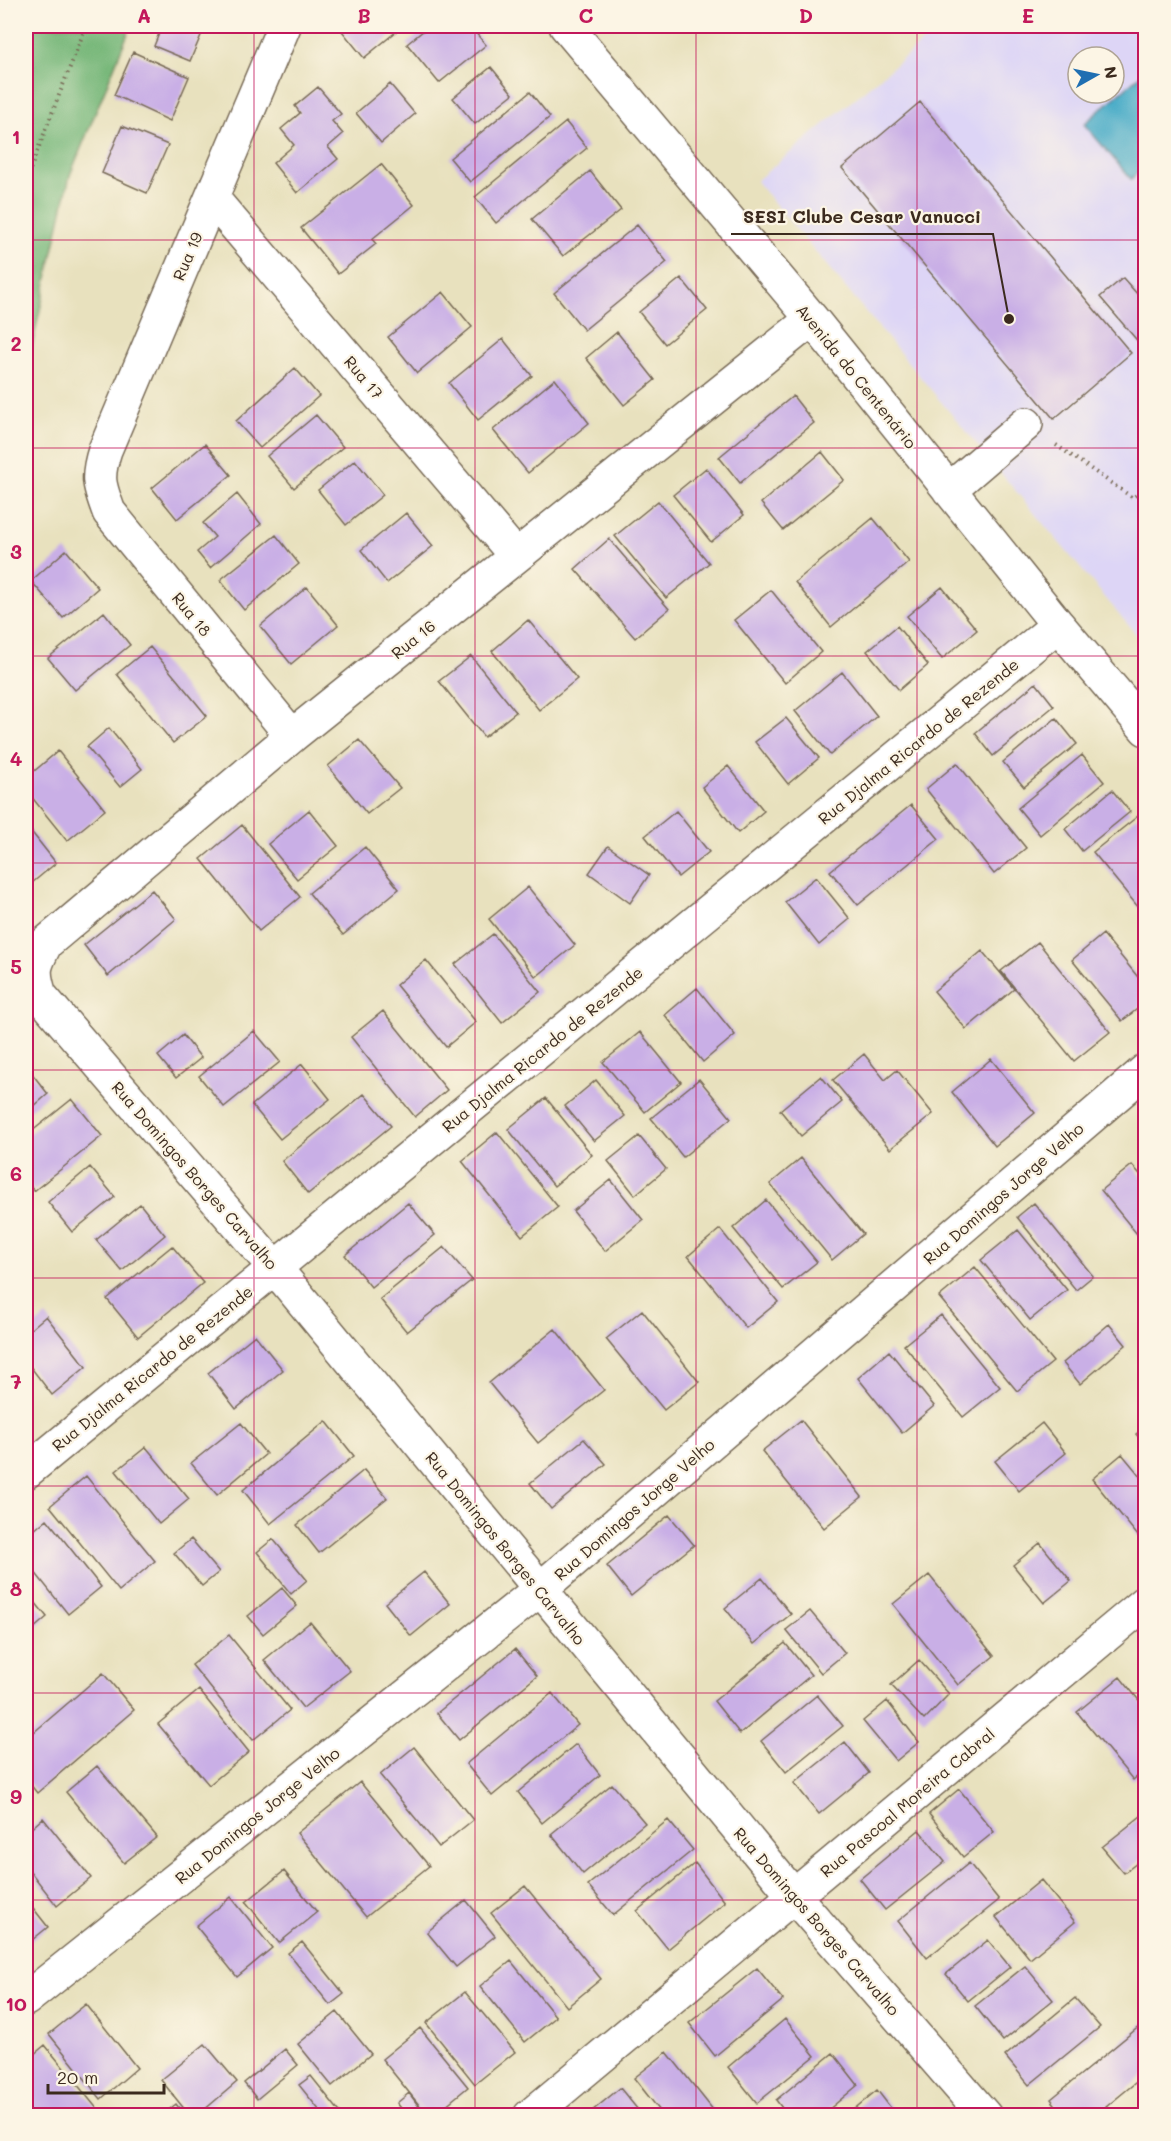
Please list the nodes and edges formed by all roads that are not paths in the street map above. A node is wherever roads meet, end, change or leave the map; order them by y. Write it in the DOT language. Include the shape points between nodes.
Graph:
graph roads {
  1 [pos="284,26"];
  2 [pos="566,26"];
  3 [pos="212,198"];
  4 [pos="812,319"];
  5 [pos="1026,424"];
  6 [pos="100,488"];
  7 [pos="949,490"];
  8 [pos="516,556"];
  9 [pos="1058,625"];
  10 [pos="1146,729"];
  11 [pos="292,736"];
  12 [pos="34,976"];
  13 [pos="1146,1070"];
  14 [pos="275,1268"];
  15 [pos="26,1472"];
  16 [pos="540,1590"];
  17 [pos="1146,1602"];
  18 [pos="794,1896"];
  19 [pos="26,2000"];
  20 [pos="530,2115"];
  21 [pos="985,2115"];
  1 -- 3 [label="street, Rua 19"];
  2 -- 4 [label="street, Avenida do Centenário"];
  3 -- 6 [label="street, Rua 19" via="105,450 99,470"];
  3 -- 8 [label="street, Rua 17"];
  4 -- 7 [label="street, Avenida do Centenário"];
  4 -- 8 [label="street, Rua 16"];
  5 -- 7 [label="street"];
  6 -- 11 [label="street, Rua 18" via="109,512"];
  7 -- 9 [label="street, Avenida do Centenário"];
  8 -- 11 [label="street, Rua 16"];
  9 -- 10 [label="street, Avenida do Centenário"];
  9 -- 14 [label="street, Rua Djalma Ricardo de Rezende"];
  11 -- 12 [label="street, Rua 16" via="46,943"];
  12 -- 14 [label="street, Rua Domingos Borges Carvalho" via="40,995"];
  13 -- 16 [label="street, Rua Domingos Jorge Velho"];
  14 -- 15 [label="street, Rua Djalma Ricardo de Rezende"];
  14 -- 16 [label="street, Rua Domingos Borges Carvalho"];
  16 -- 18 [label="street, Rua Domingos Borges Carvalho"];
  16 -- 19 [label="street, Rua Domingos Jorge Velho"];
  17 -- 18 [label="street, Rua Pascoal Moreira Cabral"];
  18 -- 20 [label="street, Rua Pascoal Moreira Cabral"];
  18 -- 21 [label="street, Rua Domingos Borges Carvalho"];
}
